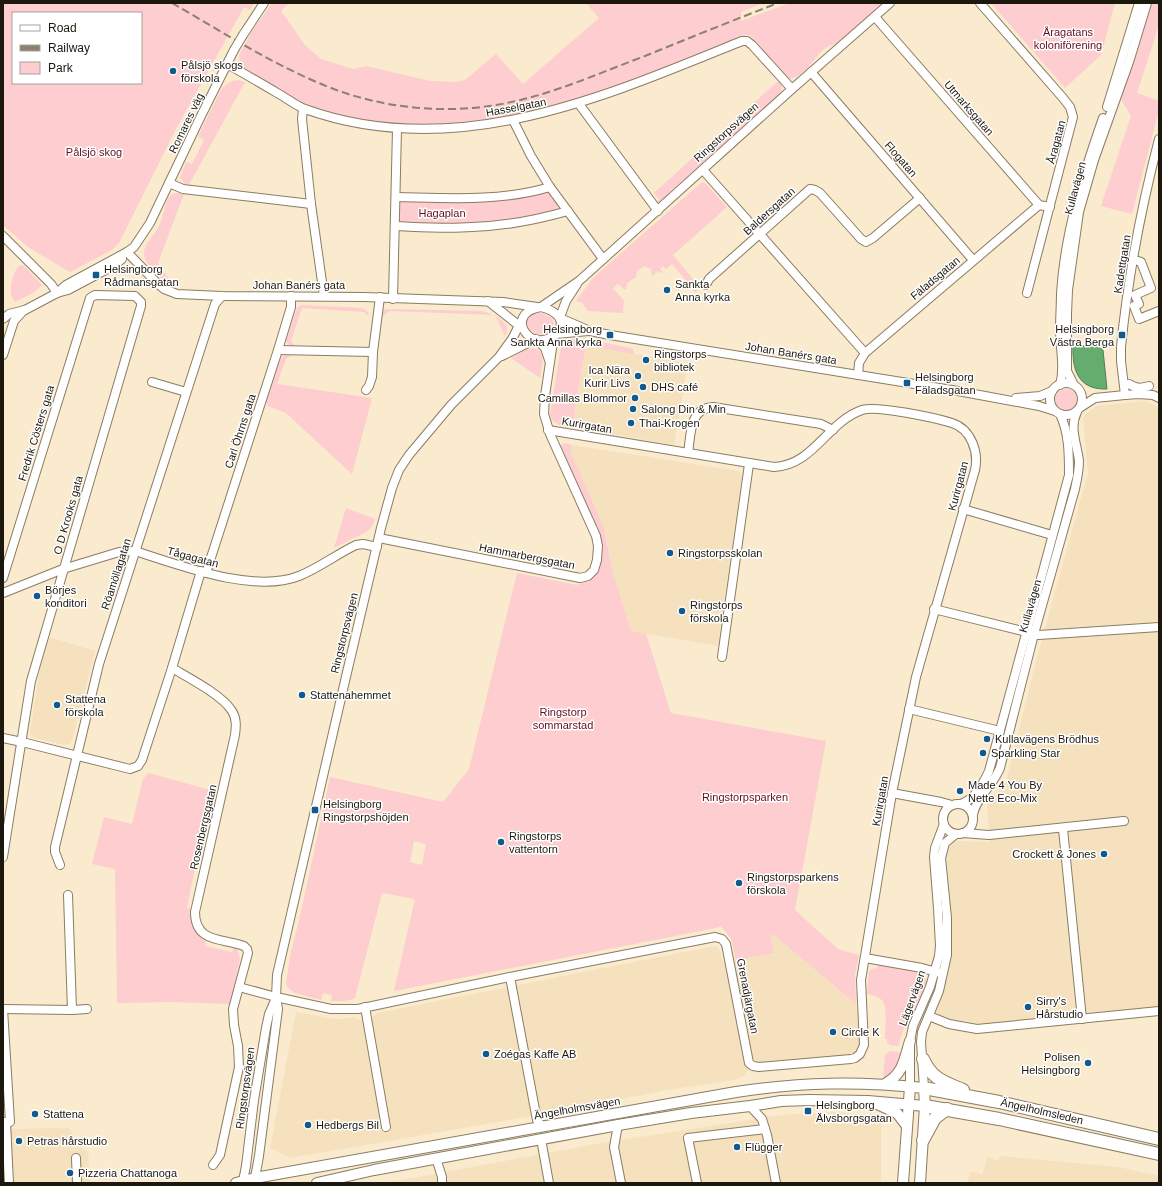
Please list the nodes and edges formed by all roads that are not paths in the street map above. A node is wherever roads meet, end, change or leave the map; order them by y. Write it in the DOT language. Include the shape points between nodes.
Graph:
graph roads {
  1 [pos="264,3"];
  2 [pos="890,3"];
  3 [pos="980,3"];
  4 [pos="1139,3"];
  5 [pos="1147,3"];
  6 [pos="875,16"];
  7 [pos="227,64"];
  8 [pos="811,72"];
  9 [pos="792,89"];
  10 [pos="579,104"];
  11 [pos="304,109"];
  12 [pos="512,120"];
  13 [pos="397,128"];
  14 [pos="1159,139"];
  15 [pos="703,170"];
  16 [pos="169,183"];
  17 [pos="550,187"];
  18 [pos="396,197"];
  19 [pos="920,198"];
  20 [pos="310,204"];
  21 [pos="1039,205"];
  22 [pos="1050,207"];
  23 [pos="568,211"];
  24 [pos="658,211"];
  25 [pos="395,226"];
  26 [pos="760,234"];
  27 [pos="3,236"];
  28 [pos="127,252"];
  29 [pos="603,259"];
  30 [pos="974,260"];
  31 [pos="1138,261"];
  32 [pos="579,281"];
  33 [pos="706,285"];
  34 [pos="57,293"];
  35 [pos="1026,293"];
  36 [pos="92,296"];
  37 [pos="222,296"];
  38 [pos="291,296"];
  39 [pos="324,296"];
  40 [pos="380,298"];
  41 [pos="393,299"];
  42 [pos="488,301"];
  43 [pos="539,307"];
  44 [pos="25,310"];
  45 [pos="1159,311"];
  46 [pos="510,318"];
  47 [pos="560,318"];
  48 [pos="3,319"];
  49 [pos="521,327"];
  50 [pos="590,331"];
  51 [pos="555,335"];
  52 [pos="6,336"];
  53 [pos="514,336"];
  54 [pos="536,339"];
  55 [pos="278,350"];
  56 [pos="373,352"];
  57 [pos="865,353"];
  58 [pos="3,355"];
  59 [pos="499,357"];
  60 [pos="550,363"];
  61 [pos="858,375"];
  62 [pos="152,382"];
  63 [pos="1129,384"];
  64 [pos="1060,385"];
  65 [pos="1074,385"];
  66 [pos="1149,386"];
  67 [pos="366,390"];
  68 [pos="1052,391"];
  69 [pos="186,392"];
  70 [pos="1081,392"];
  71 [pos="1125,395"];
  72 [pos="988,396"];
  73 [pos="1095,398"];
  74 [pos="1159,398"];
  75 [pos="1079,410"];
  76 [pos="1058,413"];
  77 [pos="548,430"];
  78 [pos="833,430"];
  79 [pos="688,453"];
  80 [pos="749,464"];
  81 [pos="963,509"];
  82 [pos="1052,534"];
  83 [pos="378,538"];
  84 [pos="377,547"];
  85 [pos="135,551"];
  86 [pos="63,569"];
  87 [pos="204,572"];
  88 [pos="3,578"];
  89 [pos="3,593"];
  90 [pos="934,609"];
  91 [pos="1159,627"];
  92 [pos="1030,633"];
  93 [pos="722,657"];
  94 [pos="172,668"];
  95 [pos="909,709"];
  96 [pos="1000,731"];
  97 [pos="3,738"];
  98 [pos="22,742"];
  99 [pos="77,755"];
  100 [pos="892,793"];
  101 [pos="975,799"];
  102 [pos="931,800"];
  103 [pos="961,804"];
  104 [pos="952,805"];
  105 [pos="973,818"];
  106 [pos="943,821"];
  107 [pos="1124,821"];
  108 [pos="1063,829"];
  109 [pos="959,834"];
  110 [pos="989,835"];
  111 [pos="3,857"];
  112 [pos="60,865"];
  113 [pos="68,894"];
  114 [pos="865,958"];
  115 [pos="935,971"];
  116 [pos="944,974"];
  117 [pos="510,977"];
  118 [pos="239,987"];
  119 [pos="276,997"];
  120 [pos="365,1007"];
  121 [pos="3,1009"];
  122 [pos="87,1009"];
  123 [pos="72,1010"];
  124 [pos="1159,1011"];
  125 [pos="929,1016"];
  126 [pos="1082,1019"];
  127 [pos="910,1041"];
  128 [pos="922,1060"];
  129 [pos="885,1084"];
  130 [pos="910,1087"];
  131 [pos="924,1088"];
  132 [pos="980,1098"];
  133 [pos="868,1101"];
  134 [pos="908,1104"];
  135 [pos="750,1106"];
  136 [pos="925,1106"];
  137 [pos="947,1109"];
  138 [pos="6,1122"];
  139 [pos="618,1125"];
  140 [pos="543,1126"];
  141 [pos="907,1126"];
  142 [pos="386,1127"];
  143 [pos="765,1129"];
  144 [pos="1159,1138"];
  145 [pos="541,1139"];
  146 [pos="923,1140"];
  147 [pos="1159,1154"];
  148 [pos="76,1158"];
  149 [pos="436,1158"];
  150 [pos="213,1165"];
  151 [pos="442,1180"];
  152 [pos="254,1181"];
  153 [pos="240,1182"];
  154 [pos="9,1183"];
  155 [pos="77,1183"];
  156 [pos="317,1183"];
  157 [pos="549,1183"];
  158 [pos="621,1183"];
  159 [pos="697,1183"];
  160 [pos="776,1183"];
  161 [pos="903,1183"];
  162 [pos="920,1183"];
  1 -- 7 [label="street, Romares väg, bridge"];
  2 -- 6 [label="street, Ringstorpsvägen"];
  3 -- 22 [label="street, Åragatan" via="1064,98 1073,112 1073,121"];
  4 -- 64 [label="street, Kullavägen" via="1075,204 1064,264"];
  5 -- 65 [label="street, Kullavägen" via="1079,212 1067,314 1067,371"];
  6 -- 8 [label="street, Ringstorpsvägen"];
  6 -- 21 [label="street, Utmarksgatan"];
  7 -- 11 [label="street, Hasselgatan"];
  7 -- 16 [label="street, Romares väg"];
  8 -- 9 [label="street, Ringstorpsvägen"];
  8 -- 19 [label="street, Flogatan"];
  9 -- 10 [label="street, Hasselgatan" via="752,45 742,41"];
  9 -- 15 [label="street, Ringstorpsvägen"];
  10 -- 12 [label="street, Hasselgatan"];
  10 -- 24 [label="street"];
  11 -- 13 [label="street, Hasselgatan" via="347,121"];
  11 -- 20 [label="street" via="302,119"];
  12 -- 13 [label="street, Hasselgatan" via="466,127 419,130"];
  12 -- 17 [label="street"];
  13 -- 18 [label="street"];
  14 -- 71 [label="street, Kadettgatan" via="1134,251 1121,347"];
  15 -- 24 [label="street, Ringstorpsvägen"];
  15 -- 26 [label="street"];
  16 -- 20 [label="street" via="183,189"];
  16 -- 28 [label="street, Romares väg" via="150,222 134,247"];
  17 -- 18 [label="street" via="532,192 470,199"];
  17 -- 23 [label="street"];
  18 -- 25 [label="street"];
  19 -- 26 [label="street, Baldersgatan" via="866,242 820,193 810,189"];
  19 -- 30 [label="street, Flogatan"];
  20 -- 39 [label="street"];
  21 -- 22 [label="street"];
  21 -- 30 [label="street, Fäladsgatan"];
  22 -- 35 [label="street, Åragatan"];
  23 -- 25 [label="street" via="533,221 498,226"];
  23 -- 29 [label="street"];
  24 -- 29 [label="street, Ringstorpsvägen"];
  25 -- 41 [label="street"];
  26 -- 33 [label="street, Baldersgatan" via="709,279"];
  26 -- 57 [label="street"];
  27 -- 34 [label="street"];
  28 -- 34 [label="street" via="121,261 113,266 68,290"];
  28 -- 37 [label="street, Johan Banérs gata" via="164,289 178,294"];
  29 -- 32 [label="street, Ringstorpsvägen"];
  30 -- 57 [label="street, Fäladsgatan"];
  31 -- 45 [label="street" via="1141,262 1151,288 1135,295 1139,304 1134,306 1140,319"];
  32 -- 43 [label="street, Ringstorpsvägen"];
  32 -- 47 [label="street, Ringstorpsvägen" via="566,301"];
  34 -- 44 [label="street"];
  36 -- 86 [label="street, O D Krooks gata" via="132,295 138,298 141,306"];
  36 -- 88 [label="street, Fredrik Cösters gata"];
  37 -- 38 [label="street, Johan Banérs gata"];
  37 -- 69 [label="street, Röamöllagatan" via="215,304"];
  38 -- 39 [label="street, Johan Banérs gata"];
  38 -- 55 [label="street, Carl Öhrns gata" via="291,308"];
  39 -- 40 [label="street, Johan Banérs gata"];
  40 -- 41 [label="street, Johan Banérs gata"];
  40 -- 56 [label="street"];
  41 -- 42 [label="street, Johan Banérs gata"];
  42 -- 43 [label="street, Johan Banérs gata"];
  42 -- 46 [label="street"];
  43 -- 47 [label="street" via="552,311"];
  43 -- 49 [label="street" via="530,310 523,318"];
  44 -- 48 [label="street"];
  44 -- 52 [label="street" via="14,321"];
  46 -- 49 [label="street"];
  46 -- 53 [label="street"];
  47 -- 50 [label="street, Johan Banérs gata"];
  47 -- 51 [label="street" via="560,326"];
  49 -- 53 [label="street, Ringstorpsvägen"];
  49 -- 54 [label="street" via="526,334"];
  50 -- 51 [label="street, Johan Banérs gata"];
  50 -- 61 [label="street, Johan Banérs gata"];
  51 -- 54 [label="street" via="546,339"];
  51 -- 60 [label="street, Hammarbergsgatan"];
  52 -- 58 [label="street"];
  53 -- 59 [label="street, Ringstorpsvägen"];
  54 -- 59 [label="street, Ringstorpsvägen"];
  54 -- 60 [label="street" via="545,348"];
  55 -- 56 [label="street"];
  55 -- 87 [label="street, Carl Öhrns gata"];
  56 -- 67 [label="street" via="372,377"];
  57 -- 61 [label="street, Fäladsgatan" via="859,363"];
  59 -- 83 [label="street, Ringstorpsvägen" via="451,405 404,462 392,488"];
  60 -- 77 [label="street, Hammarbergsgatan" via="543,407"];
  61 -- 72 [label="street, Johan Banérs gata"];
  62 -- 69 [label="street"];
  63 -- 66 [label="street" via="1139,388"];
  64 -- 65 [label="street"];
  64 -- 68 [label="street"];
  65 -- 70 [label="street"];
  68 -- 72 [label="street, Johan Banérs gata" via="1029,398"];
  68 -- 76 [label="street" via="1051,405"];
  69 -- 85 [label="street, Röamöllagatan"];
  70 -- 73 [label="street"];
  70 -- 75 [label="street"];
  71 -- 73 [label="street"];
  71 -- 74 [label="street" via="1153,395"];
  72 -- 76 [label="street, Johan Banérs gata" via="1039,406"];
  73 -- 75 [label="street"];
  75 -- 76 [label="street" via="1069,415"];
  75 -- 92 [label="street, Kullavägen" via="1073,419 1073,425 1079,474"];
  76 -- 82 [label="street, Kullavägen" via="1066,426 1068,475"];
  77 -- 79 [label="street, Kurirgatan"];
  77 -- 83 [label="street, Hammarbergsgatan" via="596,536 597,560 590,575 580,578"];
  78 -- 79 [label="street" via="821,424 707,407 694,417"];
  78 -- 80 [label="street, Kurirgatan" via="793,464 774,468"];
  78 -- 81 [label="street, Kurirgatan" via="862,410 871,409 911,414 958,425 970,439 977,458"];
  79 -- 80 [label="street, Kurirgatan"];
  80 -- 93 [label="street"];
  81 -- 82 [label="street"];
  81 -- 90 [label="street, Kurirgatan"];
  82 -- 92 [label="street, Kullavägen"];
  83 -- 84 [label="street, Ringstorpsvägen"];
  84 -- 87 [label="street, Tågagatan" via="356,545 303,574 280,580 255,581"];
  84 -- 119 [label="street, Ringstorpsvägen" via="279,968"];
  85 -- 86 [label="street, Tågagatan" via="119,552"];
  85 -- 87 [label="street, Tågagatan"];
  85 -- 99 [label="street, Röamöllagatan" via="99,664"];
  86 -- 89 [label="street, Tågagatan"];
  86 -- 98 [label="street, O D Krooks gata" via="31,681"];
  87 -- 94 [label="street, Carl Öhrns gata"];
  90 -- 92 [label="street"];
  90 -- 95 [label="street, Kurirgatan"];
  91 -- 92 [label="street" via="1039,635"];
  92 -- 96 [label="street, Kullavägen"];
  92 -- 101 [label="street, Kullavägen" via="1000,768 993,782"];
  94 -- 99 [label="street, Carl Öhrns gata" via="138,766 130,769"];
  94 -- 118 [label="street, Rosenbergsgatan" via="227,705 235,717 235,735 195,918 197,927 204,934 247,949"];
  95 -- 96 [label="street"];
  95 -- 100 [label="street, Kurirgatan"];
  96 -- 101 [label="street, Kullavägen" via="989,771"];
  97 -- 98 [label="street"];
  98 -- 99 [label="street"];
  98 -- 111 [label="street, O D Krooks gata"];
  99 -- 112 [label="street, Röamöllagatan" via="55,847"];
  100 -- 102 [label="street"];
  100 -- 114 [label="street, Kurirgatan"];
  101 -- 103 [label="street"];
  101 -- 105 [label="street"];
  102 -- 104 [label="street"];
  102 -- 106 [label="street" via="937,806"];
  103 -- 104 [label="street"];
  103 -- 105 [label="street" via="968,808"];
  104 -- 106 [label="street" via="946,810"];
  105 -- 109 [label="street" via="968,830"];
  105 -- 110 [label="street" via="981,831"];
  106 -- 109 [label="street" via="948,831"];
  106 -- 115 [label="street, Lägervägen" via="934,857 940,946"];
  107 -- 108 [label="street"];
  108 -- 110 [label="street"];
  108 -- 126 [label="street"];
  109 -- 110 [label="street"];
  109 -- 116 [label="street, Lägervägen" via="945,843 941,858 947,918"];
  113 -- 123 [label="street"];
  114 -- 115 [label="street"];
  114 -- 117 [label="street, Grenadjärgatan" via="861,980 865,1037 860,1054 851,1059 759,1067 749,1063 728,952 725,942 719,938 712,937"];
  115 -- 116 [label="street"];
  115 -- 127 [label="street, Lägervägen" via="913,1026"];
  116 -- 125 [label="street, Lägervägen"];
  117 -- 120 [label="street, Grenadjärgatan"];
  117 -- 140 [label="street" via="537,1117"];
  118 -- 119 [label="street"];
  118 -- 150 [label="street, Rosenbergsgatan" via="233,1009 239,1067 220,1155"];
  119 -- 120 [label="street, Grenadjärgatan" via="332,1009"];
  119 -- 152 [label="street, Ringstorpsvägen" via="278,1009"];
  119 -- 153 [label="street, Ringstorpsvägen" via="266,1028 246,1166"];
  120 -- 142 [label="street"];
  121 -- 123 [label="street"];
  121 -- 138 [label="street"];
  122 -- 123 [label="street"];
  124 -- 126 [label="street"];
  125 -- 126 [label="street" via="949,1024 977,1029"];
  125 -- 128 [label="street, Lägervägen" via="922,1032"];
  127 -- 129 [label="main road" via="900,1072"];
  127 -- 130 [label="street, Lägervägen"];
  128 -- 131 [label="street, Lägervägen"];
  128 -- 132 [label="highway" via="931,1073 940,1080"];
  129 -- 130 [label="main road, Ängelholmsvägen"];
  129 -- 140 [label="main road, Ängelholmsvägen" via="828,1083 770,1087"];
  130 -- 131 [label="main road, Ängelholmsvägen"];
  130 -- 134 [label="main road, Lägervägen"];
  131 -- 132 [label="highway, Ängelholmsleden"];
  131 -- 136 [label="main road, Lägervägen"];
  132 -- 144 [label="highway, Ängelholmsleden"];
  133 -- 134 [label="main road"];
  133 -- 135 [label="main road" via="781,1101"];
  133 -- 141 [label="main road" via="897,1113"];
  134 -- 136 [label="main road"];
  134 -- 141 [label="main road, Lägervägen"];
  135 -- 139 [label="main road" via="691,1112"];
  135 -- 143 [label="street" via="762,1119"];
  136 -- 137 [label="highway, Ängelholmsleden"];
  136 -- 146 [label="main road, Lägervägen"];
  137 -- 146 [label="highway" via="935,1118"];
  137 -- 147 [label="highway, Ängelholmsleden"];
  138 -- 154 [label="street"];
  139 -- 145 [label="main road"];
  139 -- 158 [label="street" via="614,1147"];
  140 -- 152 [label="main road, Ängelholmsvägen"];
  141 -- 161 [label="main road, Lägervägen"];
  143 -- 159 [label="street" via="688,1138"];
  143 -- 160 [label="street"];
  145 -- 149 [label="main road"];
  145 -- 157 [label="street"];
  146 -- 162 [label="main road, Lägervägen"];
  148 -- 155 [label="street"];
  149 -- 151 [label="street"];
  149 -- 156 [label="main road"];
  152 -- 153 [label="main road, Ängelholmsvägen"];
}
